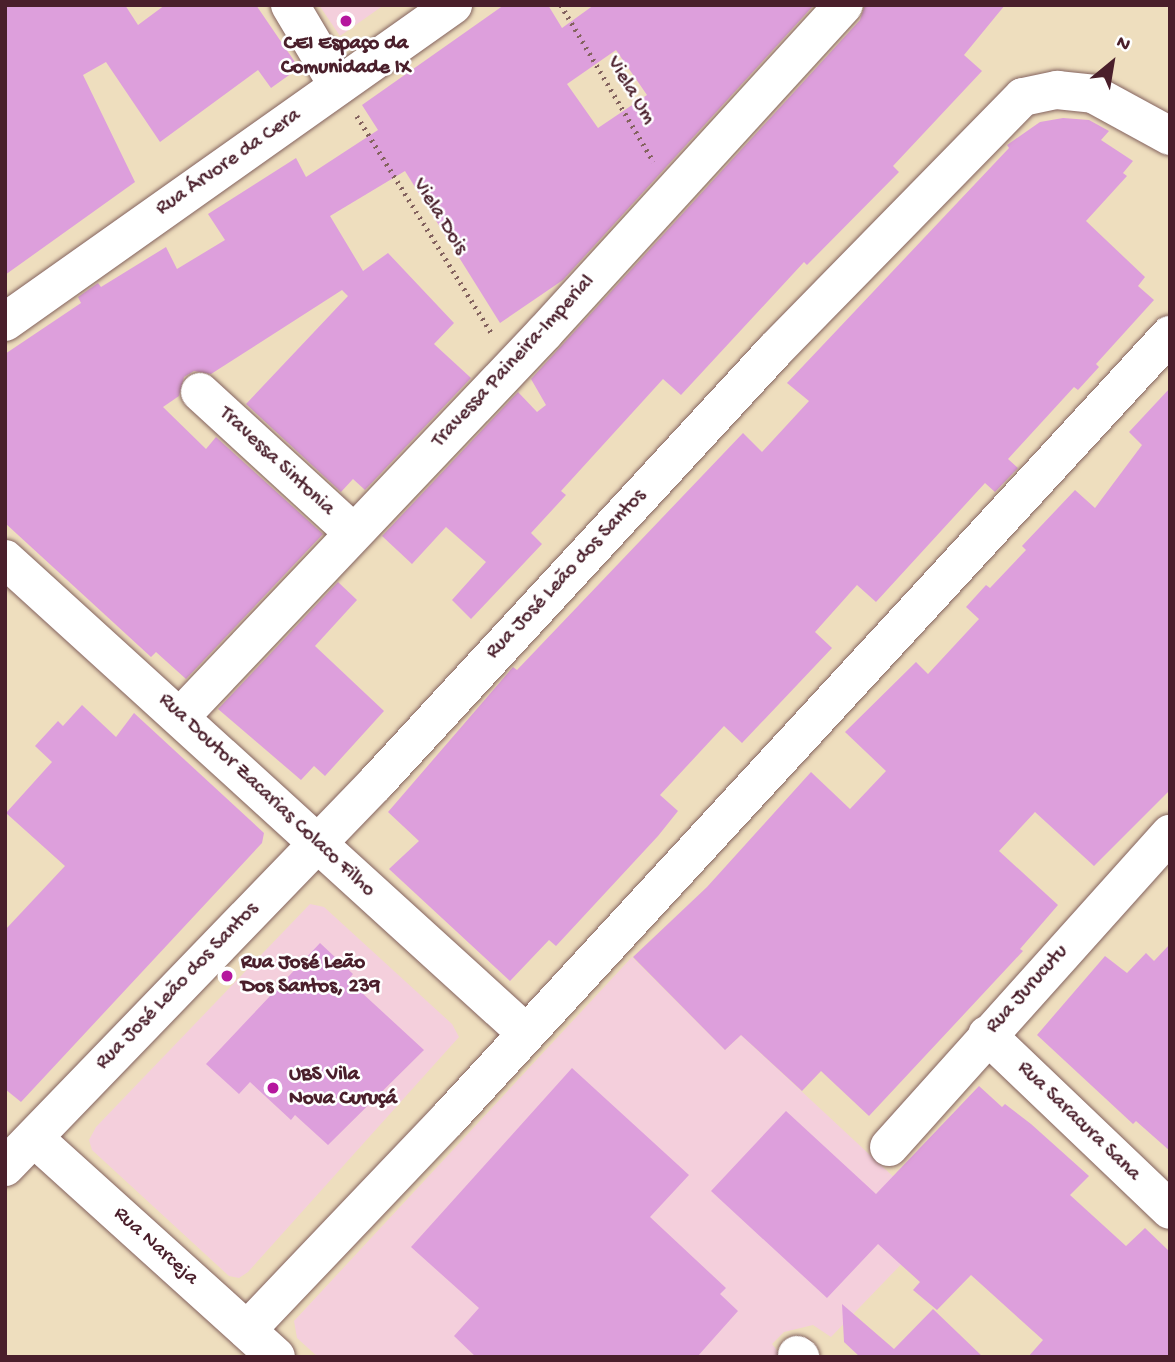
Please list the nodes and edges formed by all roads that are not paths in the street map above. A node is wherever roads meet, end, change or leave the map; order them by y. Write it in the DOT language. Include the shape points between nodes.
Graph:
graph roads {
  1 [pos="290,5"];
  2 [pos="453,5"];
  3 [pos="844,5"];
  4 [pos="338,86"];
  5 [pos="1169,135"];
  6 [pos="5,321"];
  7 [pos="1170,335"];
  8 [pos="200,392"];
  9 [pos="353,533"];
  10 [pos="5,559"];
  11 [pos="181,716"];
  12 [pos="1170,834"];
  13 [pos="317,844"];
  14 [pos="526,1033"];
  15 [pos="987,1035"];
  16 [pos="34,1138"];
  17 [pos="889,1146"];
  18 [pos="5,1167"];
  19 [pos="1170,1209"];
  20 [pos="247,1330"];
  21 [pos="276,1357"];
  1 -- 4 [label="street"];
  2 -- 4 [label="street, Rua Árvore da Cera"];
  3 -- 9 [label="street, Travessa Paineira-Imperial"];
  4 -- 6 [label="street, Rua Árvore da Cera"];
  5 -- 13 [label="street, Rua José Leão dos Santos" via="1093,94 1056,90 1023,97 775,350"];
  7 -- 14 [label="street"];
  8 -- 9 [label="street, Travessa Sintonia"];
  9 -- 11 [label="street, Travessa Paineira-Imperial"];
  10 -- 11 [label="street, Rua Doutor Zacarias Colaco Filho"];
  11 -- 13 [label="street, Rua Doutor Zacarias Colaco Filho"];
  12 -- 15 [label="street, Rua Jurucutu"];
  13 -- 14 [label="street, Rua Doutor Zacarias Colaco Filho"];
  13 -- 16 [label="street, Rua José Leão dos Santos"];
  14 -- 20 [label="street"];
  15 -- 17 [label="street, Rua Jurucutu"];
  15 -- 19 [label="street, Rua Saracura Sana"];
  16 -- 18 [label="street, Rua José Leão dos Santos"];
  16 -- 20 [label="street, Rua Narceja"];
  20 -- 21 [label="street, Rua Narceja"];
}
